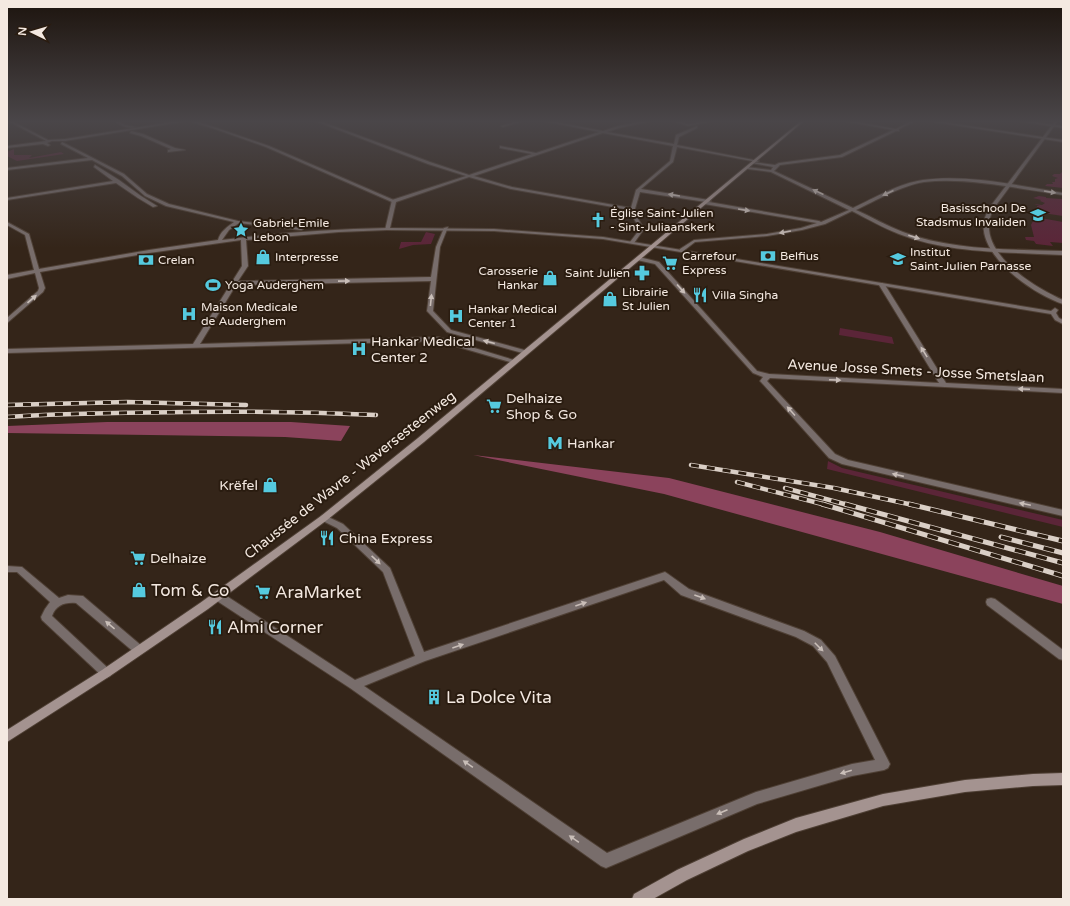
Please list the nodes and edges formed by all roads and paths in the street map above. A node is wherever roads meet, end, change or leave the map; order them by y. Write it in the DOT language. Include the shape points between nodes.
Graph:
graph roads {
  1 [pos="51,163"];
  2 [pos="95,163"];
  3 [pos="100,163"];
  4 [pos="305,163"];
  5 [pos="430,163"];
  6 [pos="508,163"];
  7 [pos="669,163"];
  8 [pos="754,163"];
  9 [pos="762,163"];
  10 [pos="785,163"];
  11 [pos="1025,163"];
  12 [pos="776,166"];
  13 [pos="748,168"];
  14 [pos="7,169"];
  15 [pos="772,171"];
  16 [pos="470,176"];
  17 [pos="126,178"];
  18 [pos="116,180"];
  19 [pos="1009,185"];
  20 [pos="138,188"];
  21 [pos="129,189"];
  22 [pos="638,190"];
  23 [pos="1063,194"];
  24 [pos="151,198"];
  25 [pos="7,199"];
  26 [pos="143,200"];
  27 [pos="394,201"];
  28 [pos="707,202"];
  29 [pos="179,209"];
  30 [pos="633,209"];
  31 [pos="853,209"];
  32 [pos="206,220"];
  33 [pos="7,223"];
  34 [pos="236,223"];
  35 [pos="823,223"];
  36 [pos="17,227"];
  37 [pos="446,228"];
  38 [pos="387,229"];
  39 [pos="7,230"];
  40 [pos="322,231"];
  41 [pos="279,234"];
  42 [pos="243,238"];
  43 [pos="220,241"];
  44 [pos="632,242"];
  45 [pos="655,246"];
  46 [pos="994,249"];
  47 [pos="682,250"];
  48 [pos="1063,253"];
  49 [pos="640,259"];
  50 [pos="38,271"];
  51 [pos="7,277"];
  52 [pos="433,279"];
  53 [pos="235,283"];
  54 [pos="882,284"];
  55 [pos="1050,297"];
  56 [pos="1063,302"];
  57 [pos="1063,308"];
  58 [pos="1054,312"];
  59 [pos="7,321"];
  60 [pos="1063,322"];
  61 [pos="448,331"];
  62 [pos="438,339"];
  63 [pos="195,346"];
  64 [pos="7,351"];
  65 [pos="526,352"];
  66 [pos="514,362"];
  67 [pos="768,376"];
  68 [pos="944,385"];
  69 [pos="1063,391"];
  70 [pos="1063,513"];
  71 [pos="324,518"];
  72 [pos="7,568"];
  73 [pos="218,596"];
  74 [pos="57,602"];
  75 [pos="991,602"];
  76 [pos="140,650"];
  77 [pos="1063,656"];
  78 [pos="421,658"];
  79 [pos="106,673"];
  80 [pos="354,685"];
  81 [pos="7,737"];
  82 [pos="1063,779"];
  83 [pos="639,899"];
  1 -- 14 [label="street"];
  2 -- 18 [label="street"];
  3 -- 17 [label="street"];
  4 -- 27 [label="street"];
  5 -- 16 [label="street"];
  6 -- 16 [label="street"];
  7 -- 22 [label="street"];
  8 -- 13 [label="main road"];
  9 -- 12 [label="street"];
  10 -- 12 [label="street"];
  11 -- 19 [label="street"];
  12 -- 15 [label="street"];
  13 -- 15 [label="street"];
  13 -- 28 [label="main road"];
  31 -- 15 [label="street, one-way"];
  16 -- 27 [label="street"];
  16 -- 30 [label="street" via="511,188"];
  17 -- 18 [label="street"];
  17 -- 20 [label="street"];
  18 -- 21 [label="street"];
  18 -- 25 [label="street"];
  19 -- 23 [label="street, one-way"];
  19 -- 31 [label="street, one-way" via="963,180 923,181 905,186"];
  19 -- 46 [label="street" via="987,216 986,232"];
  20 -- 21 [label="street"];
  20 -- 24 [label="street"];
  21 -- 26 [label="street"];
  28 -- 22 [label="street, one-way"];
  22 -- 30 [label="street"];
  24 -- 26 [label="street"];
  24 -- 29 [label="street"];
  26 -- 29 [label="street" via="170,212"];
  27 -- 38 [label="street"];
  28 -- 35 [label="street, one-way"];
  28 -- 45 [label="main road, Chaussée de Wavre - Waversesteenweg"];
  29 -- 34 [label="street"];
  30 -- 44 [label="street" via="632,212 642,229"];
  31 -- 35 [label="street"];
  31 -- 46 [label="street, one-way" via="916,238 954,246"];
  32 -- 34 [label="street"];
  33 -- 36 [label="street"];
  34 -- 40 [label="street"];
  34 -- 41 [label="street" via="274,229"];
  34 -- 43 [label="street" via="222,235"];
  35 -- 47 [label="street, one-way" via="767,235 694,242"];
  36 -- 39 [label="street"];
  36 -- 50 [label="street" via="27,234"];
  37 -- 38 [label="street"];
  37 -- 44 [label="street" via="546,233"];
  37 -- 52 [label="street" via="438,247"];
  38 -- 40 [label="street"];
  40 -- 41 [label="street"];
  41 -- 42 [label="street"];
  42 -- 43 [label="street"];
  42 -- 53 [label="street" via="245,266"];
  43 -- 50 [label="street"];
  44 -- 45 [label="street"];
  45 -- 47 [label="street"];
  45 -- 49 [label="main road, Chaussée de Wavre - Waversesteenweg"];
  46 -- 48 [label="street"];
  46 -- 55 [label="street" via="1017,274"];
  47 -- 54 [label="street"];
  49 -- 65 [label="main road, Chaussée de Wavre - Waversesteenweg"];
  49 -- 67 [label="street, one-way" via="657,263 755,372"];
  50 -- 51 [label="street"];
  59 -- 50 [label="street, one-way" via="40,292 42,288"];
  53 -- 52 [label="street, one-way"];
  61 -- 52 [label="street, one-way" via="430,311"];
  53 -- 63 [label="street"];
  54 -- 58 [label="street"];
  68 -- 54 [label="street, one-way"];
  55 -- 56 [label="street"];
  55 -- 58 [label="street"];
  57 -- 58 [label="street"];
  58 -- 60 [label="street" via="1057,319"];
  61 -- 62 [label="street"];
  65 -- 61 [label="street, one-way"];
  62 -- 63 [label="street"];
  62 -- 66 [label="street"];
  63 -- 64 [label="street"];
  65 -- 66 [label="main road, Chaussée de Wavre - Waversesteenweg"];
  66 -- 71 [label="main road, Chaussée de Wavre - Waversesteenweg"];
  67 -- 68 [label="street, Avenue Josse Smets - Josse Smetslaan, one-way"];
  70 -- 67 [label="street, one-way" via="853,464 832,456 763,381"];
  69 -- 68 [label="street, Avenue Josse Smets - Josse Smetslaan, one-way"];
  71 -- 73 [label="main road, Chaussée de Wavre - Waversesteenweg"];
  71 -- 78 [label="street, one-way" via="340,526 387,570"];
  72 -- 74 [label="street" via="19,569"];
  73 -- 76 [label="main road, Chaussée de Wavre - Waversesteenweg"];
  73 -- 80 [label="street"];
  76 -- 74 [label="street, one-way" via="79,599 69,598"];
  74 -- 79 [label="street" via="48,609 46,617"];
  75 -- 77 [label="street"];
  76 -- 79 [label="main road, Chaussée de Wavre - Waversesteenweg"];
  78 -- 80 [label="street"];
  78 -- 80 [label="street, one-way" via="665,576 685,592 800,634 817,643 831,659 884,764 852,770 756,798 606,861"];
  79 -- 81 [label="main road, Chaussée de Wavre - Waversesteenweg"];
  82 -- 83 [label="main road" via="965,786 883,800 788,828 682,875"];
}
